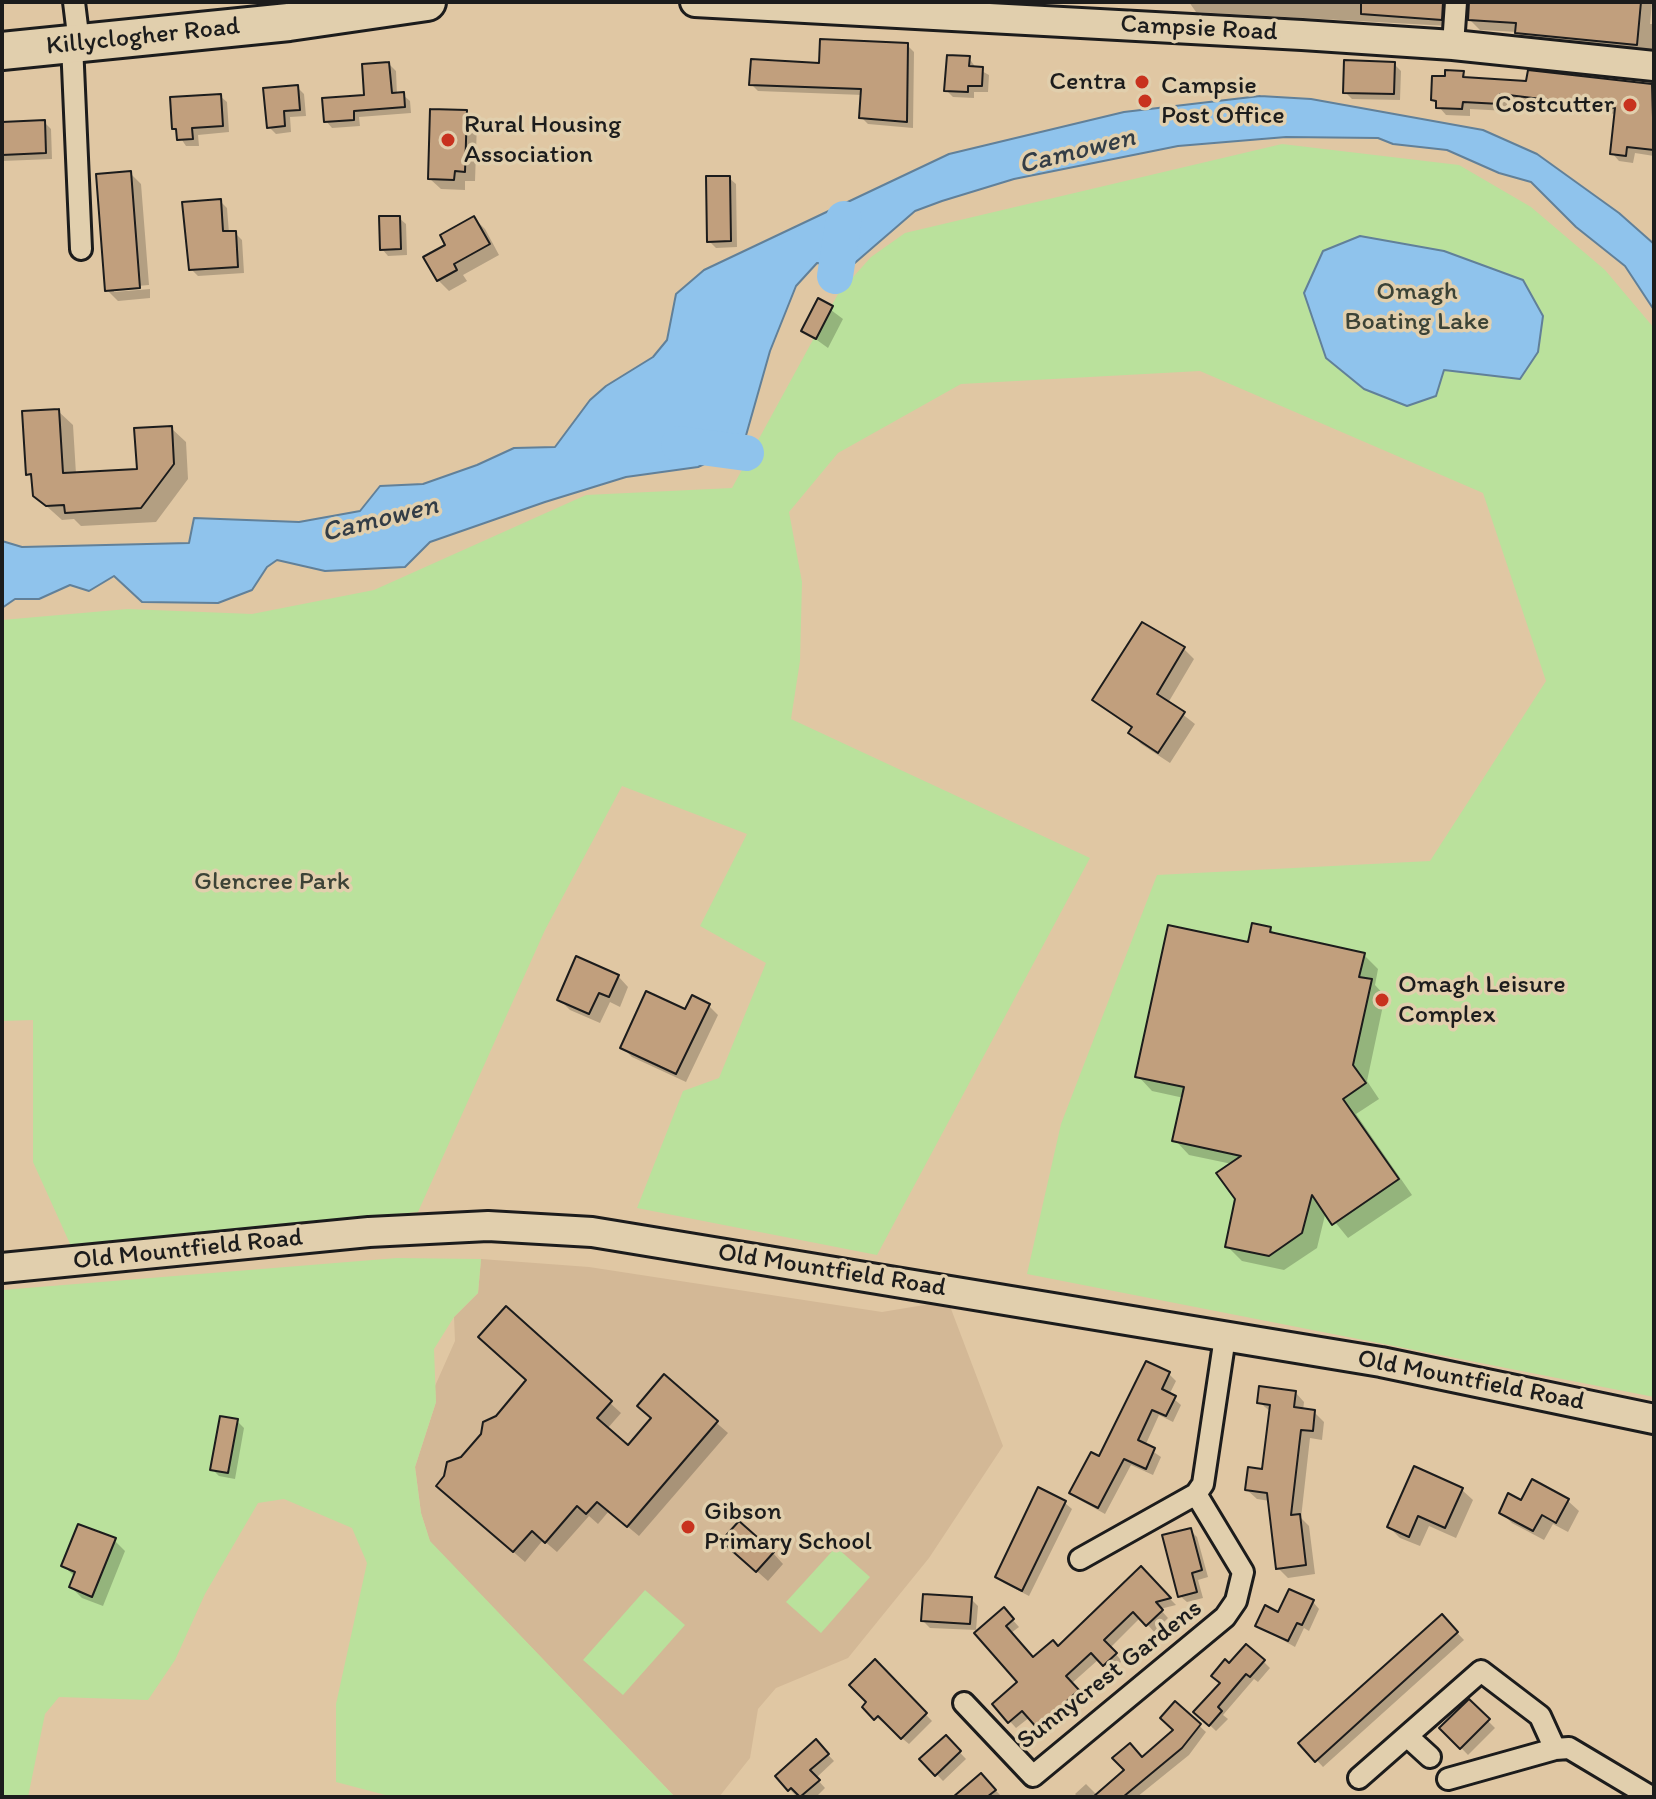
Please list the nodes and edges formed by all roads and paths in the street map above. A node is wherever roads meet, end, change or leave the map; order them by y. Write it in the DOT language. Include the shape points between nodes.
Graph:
graph roads {
  1 [pos="74,2"];
  2 [pos="427,2"];
  3 [pos="695,2"];
  4 [pos="1456,2"];
  5 [pos="76,44"];
  6 [pos="1453,45"];
  7 [pos="2,51"];
  8 [pos="1654,66"];
  9 [pos="81,249"];
  10 [pos="2,1268"];
  11 [pos="1225,1337"];
  12 [pos="1654,1419"];
  13 [pos="1196,1494"];
  14 [pos="1080,1559"];
  15 [pos="964,1703"];
  16 [pos="1407,1736"];
  17 [pos="1555,1749"];
  18 [pos="1430,1757"];
  19 [pos="1359,1778"];
  20 [pos="1448,1779"];
  21 [pos="1651,1797"];
  1 -- 5 [label="street"];
  2 -- 5 [label="highway, Killyclogher Road"];
  3 -- 6 [label="street, Campsie Road"];
  4 -- 6 [label="street"];
  5 -- 7 [label="highway, Killyclogher Road"];
  5 -- 9 [label="street"];
  6 -- 8 [label="street, Campsie Road"];
  10 -- 11 [label="street, Old Mountfield Road" via="369,1232 532,1228 600,1233"];
  11 -- 12 [label="street, Old Mountfield Road" via="1381,1362"];
  11 -- 13 [label="street" via="1203,1484"];
  13 -- 14 [label="street"];
  13 -- 15 [label="street, Sunnycrest Gardens" via="1243,1572 1236,1601 1225,1617 1033,1776"];
  16 -- 17 [label="street" via="1481,1671 1540,1716"];
  16 -- 18 [label="street"];
  16 -- 19 [label="street"];
  17 -- 20 [label="street"];
  17 -- 21 [label="street" via="1569,1748"];
}
